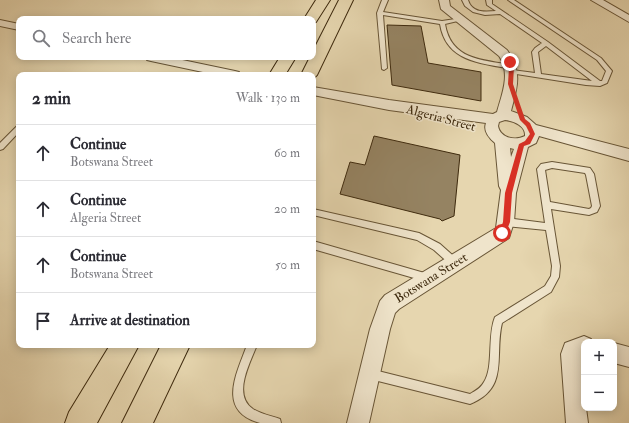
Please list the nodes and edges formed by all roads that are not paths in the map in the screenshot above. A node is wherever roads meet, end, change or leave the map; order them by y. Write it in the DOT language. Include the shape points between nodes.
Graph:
graph roads {
  1 [pos="323,0"];
  2 [pos="346,0"];
  3 [pos="385,0"];
  4 [pos="444,0"];
  5 [pos="465,0"];
  6 [pos="489,0"];
  7 [pos="510,0"];
  8 [pos="596,0"];
  9 [pos="501,12"];
  10 [pos="380,13"];
  11 [pos="627,15"];
  12 [pos="313,16"];
  13 [pos="460,19"];
  14 [pos="0,23"];
  15 [pos="442,23"];
  16 [pos="16,26"];
  17 [pos="546,43"];
  18 [pos="165,60"];
  19 [pos="286,60"];
  20 [pos="384,68"];
  21 [pos="221,72"];
  22 [pos="279,72"];
  23 [pos="310,72"];
  24 [pos="511,74"];
  25 [pos="538,75"];
  26 [pos="600,84"];
  27 [pos="316,92"];
  28 [pos="498,127"];
  29 [pos="16,131"];
  30 [pos="527,133"];
  31 [pos="0,147"];
  32 [pos="629,155"];
  33 [pos="508,193"];
  34 [pos="546,205"];
  35 [pos="316,213"];
  36 [pos="506,222"];
  37 [pos="549,227"];
  38 [pos="316,246"];
  39 [pos="455,263"];
  40 [pos="430,278"];
  41 [pos="581,347"];
  42 [pos="123,348"];
  43 [pos="174,348"];
  44 [pos="251,348"];
  45 [pos="617,354"];
  46 [pos="629,357"];
  47 [pos="369,374"];
  48 [pos="80,423"];
  49 [pos="137,423"];
  50 [pos="276,423"];
  51 [pos="358,423"];
  52 [pos="577,423"];
  1 -- 12 [label="main road"];
  2 -- 23 [label="main road"];
  3 -- 10 [label="lane"];
  4 -- 13 [label="street" via="445,7"];
  5 -- 9 [label="lane" via="468,7 477,12"];
  6 -- 9 [label="lane" via="490,5"];
  7 -- 26 [label="lane" via="599,59 609,71 604,83"];
  8 -- 11 [label="street"];
  9 -- 17 [label="lane"];
  10 -- 15 [label="lane"];
  10 -- 20 [label="lane"];
  13 -- 15 [label="lane"];
  13 -- 24 [label="street" via="507,57"];
  14 -- 16 [label="street"];
  15 -- 24 [label="lane" via="446,40 455,50"];
  17 -- 25 [label="lane" via="536,52"];
  17 -- 26 [label="lane"];
  18 -- 21 [label="street"];
  19 -- 22 [label="main road"];
  24 -- 25 [label="lane"];
  24 -- 28 [label="street, Botswana Street"];
  24 -- 30 [label="street"];
  25 -- 26 [label="lane"];
  27 -- 28 [label="street, Algeria Street"];
  28 -- 30 [label="street, Algeria Street" via="516,117"];
  28 -- 30 [label="street, Algeria Street" via="515,145"];
  28 -- 33 [label="street, Botswana Street"];
  29 -- 31 [label="lane"];
  30 -- 32 [label="street, Algeria Street"];
  30 -- 33 [label="street, Botswana Street"];
  33 -- 36 [label="street, Botswana Street"];
  34 -- 34 [label="lane" via="541,169 544,166 587,170 596,206 594,210 589,212"];
  34 -- 37 [label="lane"];
  35 -- 39 [label="lane" via="419,237 437,247"];
  36 -- 37 [label="lane"];
  36 -- 39 [label="street, Botswana Street" via="498,237"];
  37 -- 47 [label="lane" via="556,277 548,289 498,320 495,328 494,371 480,396 470,399"];
  38 -- 40 [label="lane"];
  39 -- 40 [label="street, Botswana Street"];
  40 -- 47 [label="street, Botswana Street" via="392,302 387,308"];
  41 -- 52 [label="street" via="572,350 571,354"];
  42 -- 48 [label="main road"];
  43 -- 49 [label="main road"];
  44 -- 50 [label="lane" via="238,384 237,396 241,406 248,413"];
  45 -- 46 [label="street"];
  47 -- 51 [label="street, Botswana Street"];
}
